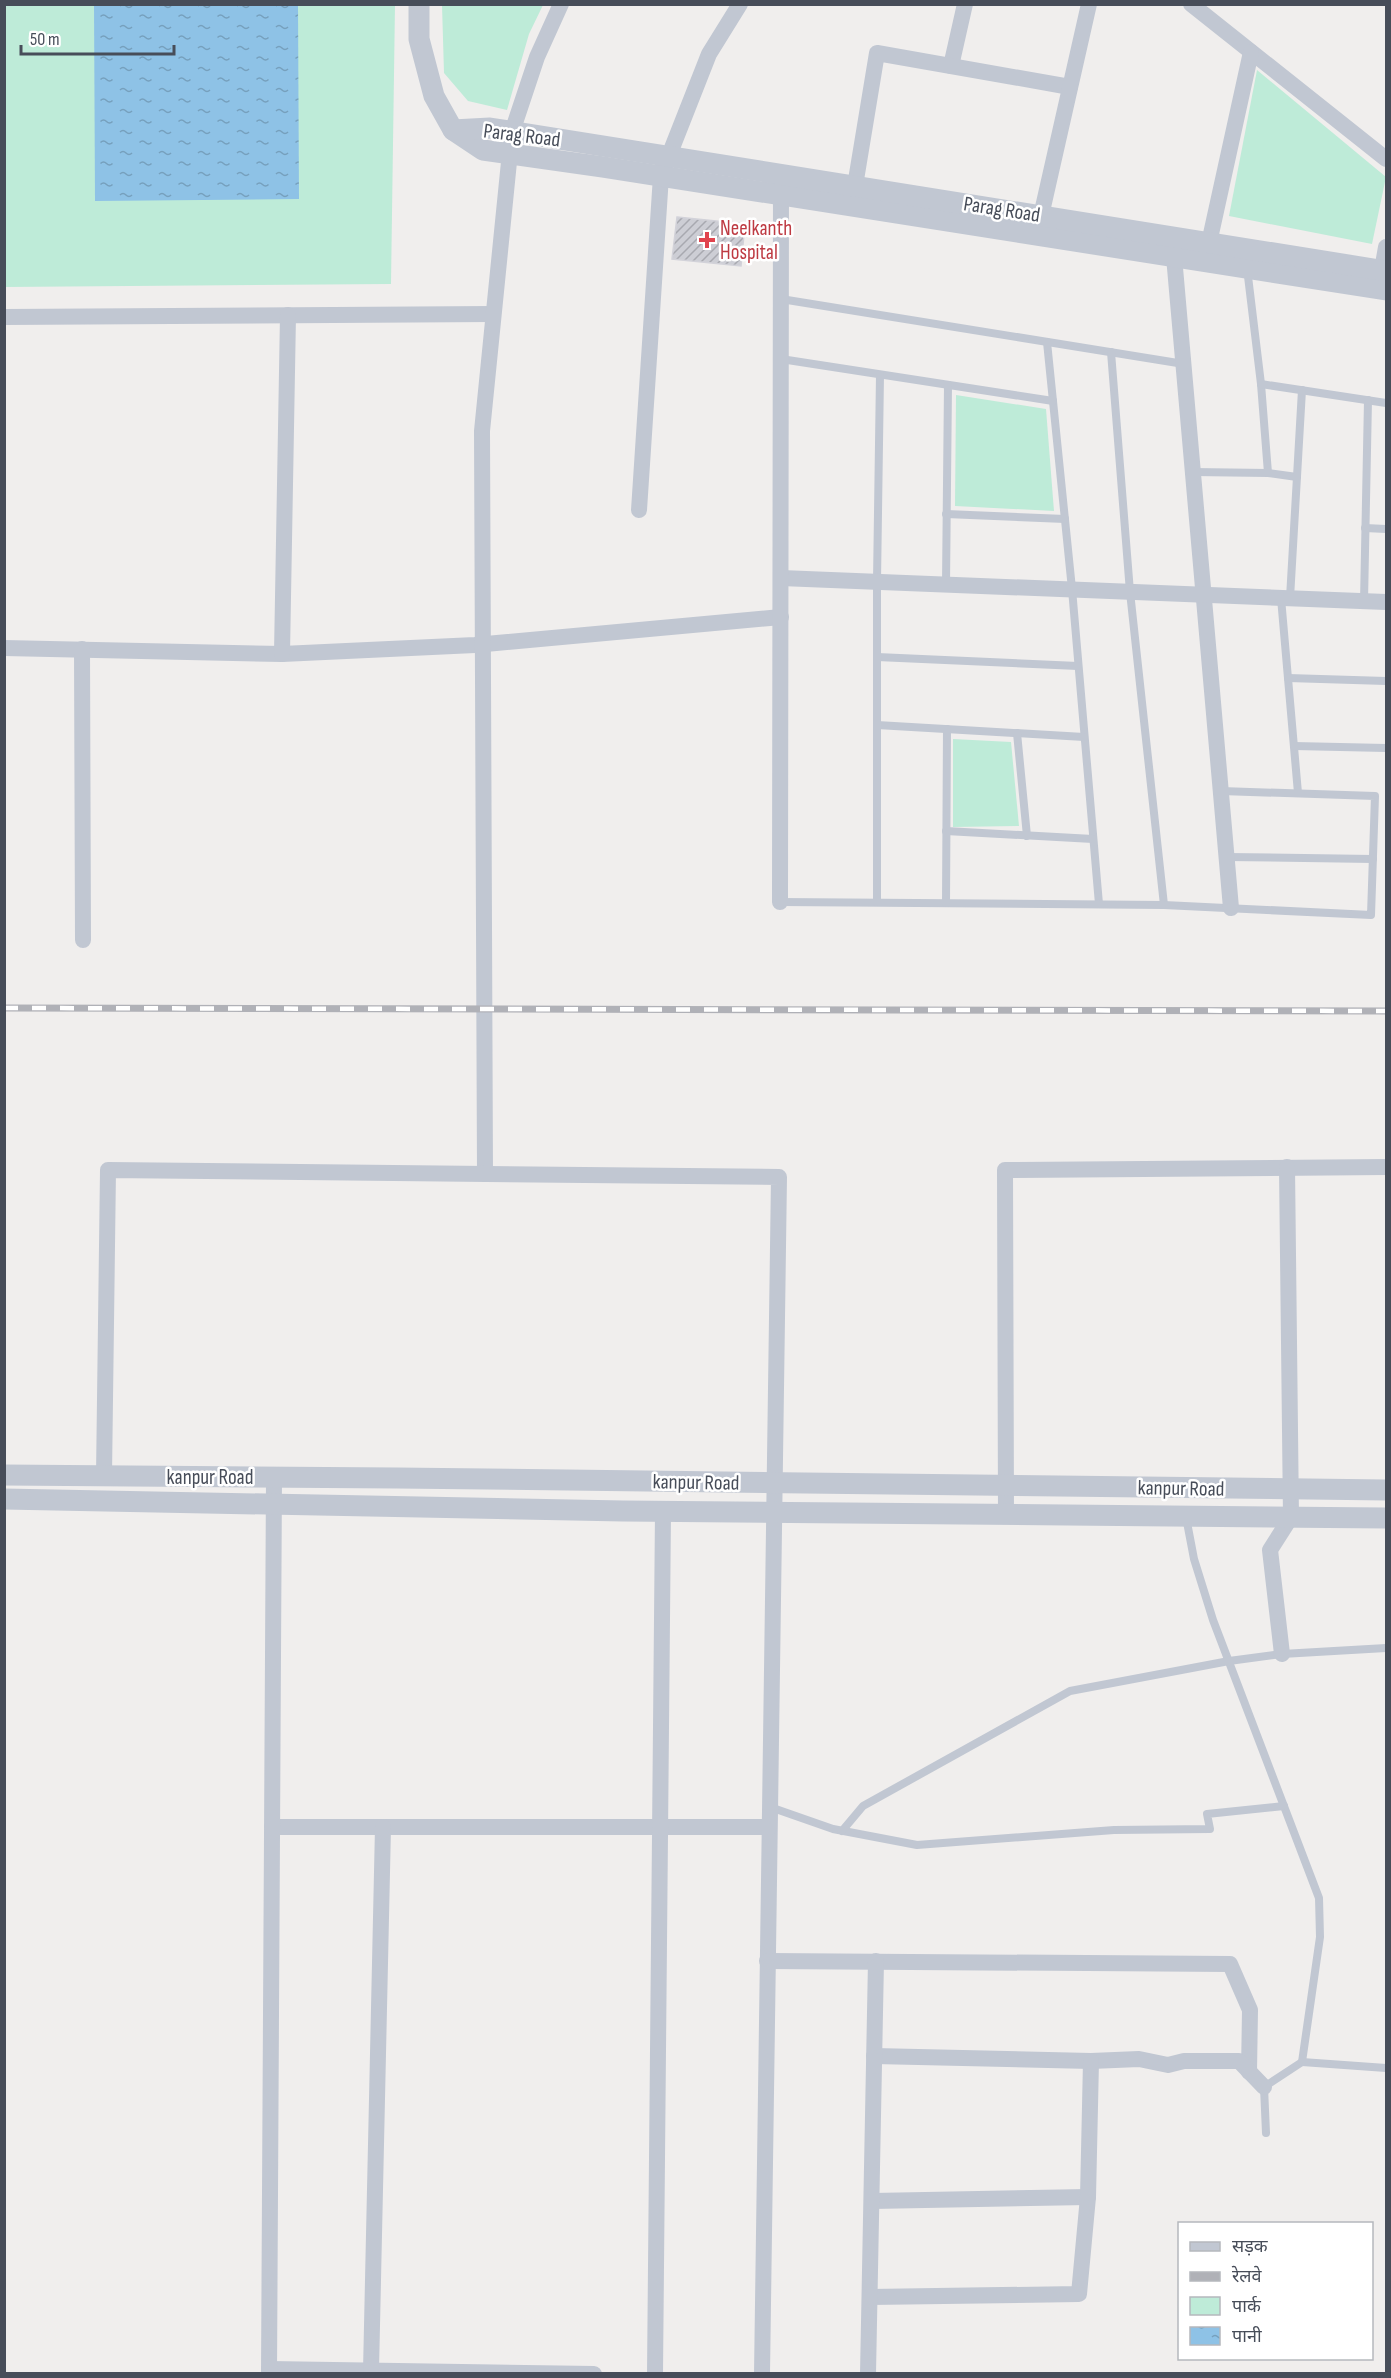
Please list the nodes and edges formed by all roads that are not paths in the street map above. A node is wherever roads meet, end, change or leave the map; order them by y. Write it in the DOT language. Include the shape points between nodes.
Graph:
graph roads {
  1 [pos="419,4"];
  2 [pos="561,4"];
  3 [pos="740,4"];
  4 [pos="965,4"];
  5 [pos="1089,4"];
  6 [pos="1191,4"];
  7 [pos="1251,52"];
  8 [pos="951,66"];
  9 [pos="1070,87"];
  10 [pos="453,130"];
  11 [pos="512,132"];
  12 [pos="509,154"];
  13 [pos="1386,159"];
  14 [pos="666,166"];
  15 [pos="781,184"];
  16 [pos="855,186"];
  17 [pos="1041,216"];
  18 [pos="1209,243"];
  19 [pos="1173,246"];
  20 [pos="1386,247"];
  21 [pos="1247,268"];
  22 [pos="1385,277"];
  23 [pos="781,299"];
  24 [pos="493,314"];
  25 [pos="288,315"];
  26 [pos="4,317"];
  27 [pos="1047,342"];
  28 [pos="1111,352"];
  29 [pos="781,359"];
  30 [pos="1184,364"];
  31 [pos="880,375"];
  32 [pos="1261,384"];
  33 [pos="948,385"];
  34 [pos="1302,390"];
  35 [pos="1368,400"];
  36 [pos="1053,401"];
  37 [pos="1386,403"];
  38 [pos="1193,472"];
  39 [pos="1268,473"];
  40 [pos="1297,477"];
  41 [pos="639,510"];
  42 [pos="946,514"];
  43 [pos="1065,519"];
  44 [pos="1365,528"];
  45 [pos="1386,529"];
  46 [pos="781,578"];
  47 [pos="876,581"];
  48 [pos="946,584"];
  49 [pos="1072,590"];
  50 [pos="1130,592"];
  51 [pos="1204,595"];
  52 [pos="1286,598"];
  53 [pos="1364,602"];
  54 [pos="1386,602"];
  55 [pos="781,617"];
  56 [pos="483,643"];
  57 [pos="4,648"];
  58 [pos="82,649"];
  59 [pos="282,654"];
  60 [pos="877,657"];
  61 [pos="1078,666"];
  62 [pos="1288,678"];
  63 [pos="1386,681"];
  64 [pos="877,724"];
  65 [pos="947,729"];
  66 [pos="1017,733"];
  67 [pos="1084,737"];
  68 [pos="1294,746"];
  69 [pos="1386,748"];
  70 [pos="1221,791"];
  71 [pos="1298,793"];
  72 [pos="946,831"];
  73 [pos="1027,836"];
  74 [pos="1093,839"];
  75 [pos="1227,857"];
  76 [pos="1373,859"];
  77 [pos="780,902"];
  78 [pos="878,902"];
  79 [pos="946,903"];
  80 [pos="1099,904"];
  81 [pos="1164,905"];
  82 [pos="1232,908"];
  83 [pos="83,940"];
  84 [pos="1287,1167"];
  85 [pos="1386,1167"];
  86 [pos="485,1174"];
  87 [pos="4,1475"];
  88 [pos="104,1476"];
  89 [pos="274,1477"];
  90 [pos="773,1483"];
  91 [pos="1006,1486"];
  92 [pos="1291,1490"];
  93 [pos="1386,1491"];
  94 [pos="4,1499"];
  95 [pos="274,1504"];
  96 [pos="663,1511"];
  97 [pos="773,1512"];
  98 [pos="1006,1514"];
  99 [pos="1186,1516"];
  100 [pos="1291,1517"];
  101 [pos="1386,1518"];
  102 [pos="1386,1648"];
  103 [pos="1282,1654"];
  104 [pos="1229,1661"];
  105 [pos="1284,1806"];
  106 [pos="769,1807"];
  107 [pos="272,1827"];
  108 [pos="383,1827"];
  109 [pos="661,1827"];
  110 [pos="769,1827"];
  111 [pos="842,1831"];
  112 [pos="767,1961"];
  113 [pos="876,1961"];
  114 [pos="874,2056"];
  115 [pos="1091,2061"];
  116 [pos="1302,2062"];
  117 [pos="1386,2068"];
  118 [pos="1249,2072"];
  119 [pos="1264,2087"];
  120 [pos="1266,2133"];
  121 [pos="1088,2197"];
  122 [pos="872,2201"];
  123 [pos="870,2296"];
  124 [pos="269,2371"];
  125 [pos="371,2371"];
  126 [pos="594,2373"];
  127 [pos="656,2373"];
  128 [pos="762,2373"];
  129 [pos="868,2373"];
  1 -- 10 [label="street" via="419,39 434,96"];
  2 -- 11 [label="street" via="537,57"];
  3 -- 14 [label="street" via="709,54"];
  4 -- 8 [label="street"];
  5 -- 9 [label="street"];
  6 -- 7 [label="street"];
  7 -- 13 [label="street"];
  7 -- 18 [label="street"];
  8 -- 9 [label="street"];
  8 -- 16 [label="street" via="877,53"];
  9 -- 17 [label="street"];
  10 -- 11 [label="street, Parag Road" via="490,128"];
  10 -- 12 [label="street, Parag Road" via="483,150"];
  11 -- 12 [label="street"];
  11 -- 14 [label="street, Parag Road"];
  12 -- 14 [label="street, Parag Road"];
  12 -- 24 [label="street"];
  14 -- 15 [label="street, Parag Road"];
  14 -- 41 [label="street"];
  15 -- 16 [label="street, Parag Road"];
  15 -- 19 [label="street, Parag Road"];
  15 -- 23 [label="street"];
  16 -- 17 [label="street, Parag Road"];
  17 -- 19 [label="street, Parag Road"];
  18 -- 19 [label="street, Parag Road"];
  18 -- 22 [label="street, Parag Road"];
  19 -- 21 [label="street, Parag Road"];
  19 -- 30 [label="street"];
  20 -- 22 [label="street"];
  21 -- 22 [label="street, Parag Road"];
  21 -- 32 [label="lane"];
  23 -- 27 [label="lane"];
  23 -- 29 [label="street"];
  24 -- 25 [label="street"];
  24 -- 56 [label="street" via="482,431"];
  25 -- 26 [label="street"];
  25 -- 59 [label="street"];
  27 -- 28 [label="lane"];
  27 -- 36 [label="lane"];
  28 -- 30 [label="lane"];
  28 -- 50 [label="lane"];
  29 -- 31 [label="lane"];
  29 -- 46 [label="street"];
  30 -- 38 [label="street"];
  31 -- 33 [label="lane"];
  31 -- 47 [label="lane"];
  32 -- 34 [label="lane"];
  32 -- 39 [label="lane"];
  33 -- 36 [label="lane"];
  33 -- 42 [label="lane"];
  34 -- 35 [label="lane"];
  34 -- 40 [label="lane"];
  35 -- 37 [label="lane"];
  35 -- 44 [label="lane"];
  36 -- 43 [label="lane"];
  38 -- 39 [label="lane"];
  38 -- 51 [label="street"];
  39 -- 40 [label="lane"];
  40 -- 52 [label="lane"];
  42 -- 43 [label="lane"];
  42 -- 48 [label="lane"];
  43 -- 49 [label="lane"];
  44 -- 45 [label="lane"];
  44 -- 53 [label="lane"];
  46 -- 47 [label="street"];
  46 -- 55 [label="street"];
  47 -- 48 [label="street"];
  47 -- 60 [label="lane"];
  48 -- 49 [label="street"];
  49 -- 50 [label="street"];
  49 -- 61 [label="lane"];
  50 -- 51 [label="street"];
  50 -- 81 [label="lane"];
  51 -- 52 [label="street"];
  51 -- 70 [label="street"];
  52 -- 53 [label="street"];
  52 -- 62 [label="lane"];
  53 -- 54 [label="street"];
  55 -- 56 [label="street"];
  55 -- 77 [label="street"];
  56 -- 59 [label="street"];
  56 -- 86 [label="street"];
  57 -- 58 [label="street"];
  58 -- 59 [label="street"];
  58 -- 83 [label="street"];
  60 -- 61 [label="lane"];
  60 -- 64 [label="lane"];
  61 -- 67 [label="lane"];
  62 -- 63 [label="lane"];
  62 -- 68 [label="lane"];
  64 -- 65 [label="lane"];
  64 -- 78 [label="lane"];
  65 -- 66 [label="lane"];
  65 -- 72 [label="lane"];
  66 -- 67 [label="lane"];
  66 -- 73 [label="lane"];
  67 -- 74 [label="lane"];
  68 -- 69 [label="lane"];
  68 -- 71 [label="lane"];
  70 -- 71 [label="lane"];
  70 -- 75 [label="street"];
  71 -- 76 [label="lane" via="1375,796"];
  72 -- 73 [label="lane"];
  72 -- 79 [label="lane"];
  73 -- 74 [label="lane"];
  74 -- 80 [label="lane"];
  75 -- 76 [label="lane"];
  75 -- 82 [label="street"];
  76 -- 82 [label="lane" via="1371,915"];
  77 -- 78 [label="lane"];
  78 -- 79 [label="lane"];
  79 -- 80 [label="lane"];
  80 -- 81 [label="lane"];
  81 -- 82 [label="lane"];
  84 -- 85 [label="street"];
  84 -- 91 [label="street" via="1005,1170"];
  84 -- 92 [label="street"];
  86 -- 88 [label="street" via="108,1170"];
  86 -- 90 [label="street" via="780,1177"];
  87 -- 88 [label="street, kanpur Road"];
  88 -- 89 [label="street, kanpur Road"];
  89 -- 90 [label="street, kanpur Road"];
  89 -- 95 [label="street"];
  90 -- 91 [label="street, kanpur Road"];
  90 -- 97 [label="street"];
  91 -- 92 [label="street, kanpur Road"];
  91 -- 98 [label="street"];
  92 -- 93 [label="street, kanpur Road"];
  92 -- 100 [label="street"];
  94 -- 95 [label="street"];
  95 -- 96 [label="street"];
  95 -- 107 [label="street"];
  96 -- 97 [label="street"];
  96 -- 109 [label="street"];
  97 -- 98 [label="street"];
  97 -- 106 [label="street"];
  98 -- 99 [label="street"];
  99 -- 100 [label="street"];
  99 -- 104 [label="lane" via="1194,1559"];
  100 -- 101 [label="street"];
  100 -- 103 [label="street" via="1270,1550"];
  102 -- 103 [label="lane"];
  103 -- 104 [label="lane"];
  104 -- 105 [label="lane"];
  104 -- 111 [label="lane" via="1070,1691 863,1806"];
  105 -- 111 [label="lane" via="1208,1814 1210,1829 1183,1831 1114,1830 917,1845"];
  105 -- 116 [label="lane" via="1319,1898 1320,1937"];
  106 -- 110 [label="street"];
  106 -- 111 [label="lane"];
  107 -- 108 [label="street"];
  107 -- 124 [label="street"];
  108 -- 109 [label="street"];
  108 -- 125 [label="street"];
  109 -- 110 [label="street"];
  109 -- 127 [label="street"];
  110 -- 112 [label="street"];
  112 -- 113 [label="street"];
  112 -- 128 [label="street"];
  113 -- 114 [label="street"];
  113 -- 118 [label="street" via="1230,1964 1250,2010"];
  114 -- 115 [label="street"];
  114 -- 122 [label="street"];
  115 -- 118 [label="street" via="1139,2059 1168,2066 1184,2061 1239,2061"];
  115 -- 121 [label="street"];
  116 -- 117 [label="lane"];
  116 -- 119 [label="lane"];
  118 -- 119 [label="street"];
  119 -- 120 [label="lane"];
  121 -- 122 [label="street"];
  121 -- 123 [label="street" via="1079,2294"];
  122 -- 123 [label="street"];
  123 -- 129 [label="street"];
  124 -- 125 [label="street"];
  125 -- 126 [label="street"];
}
